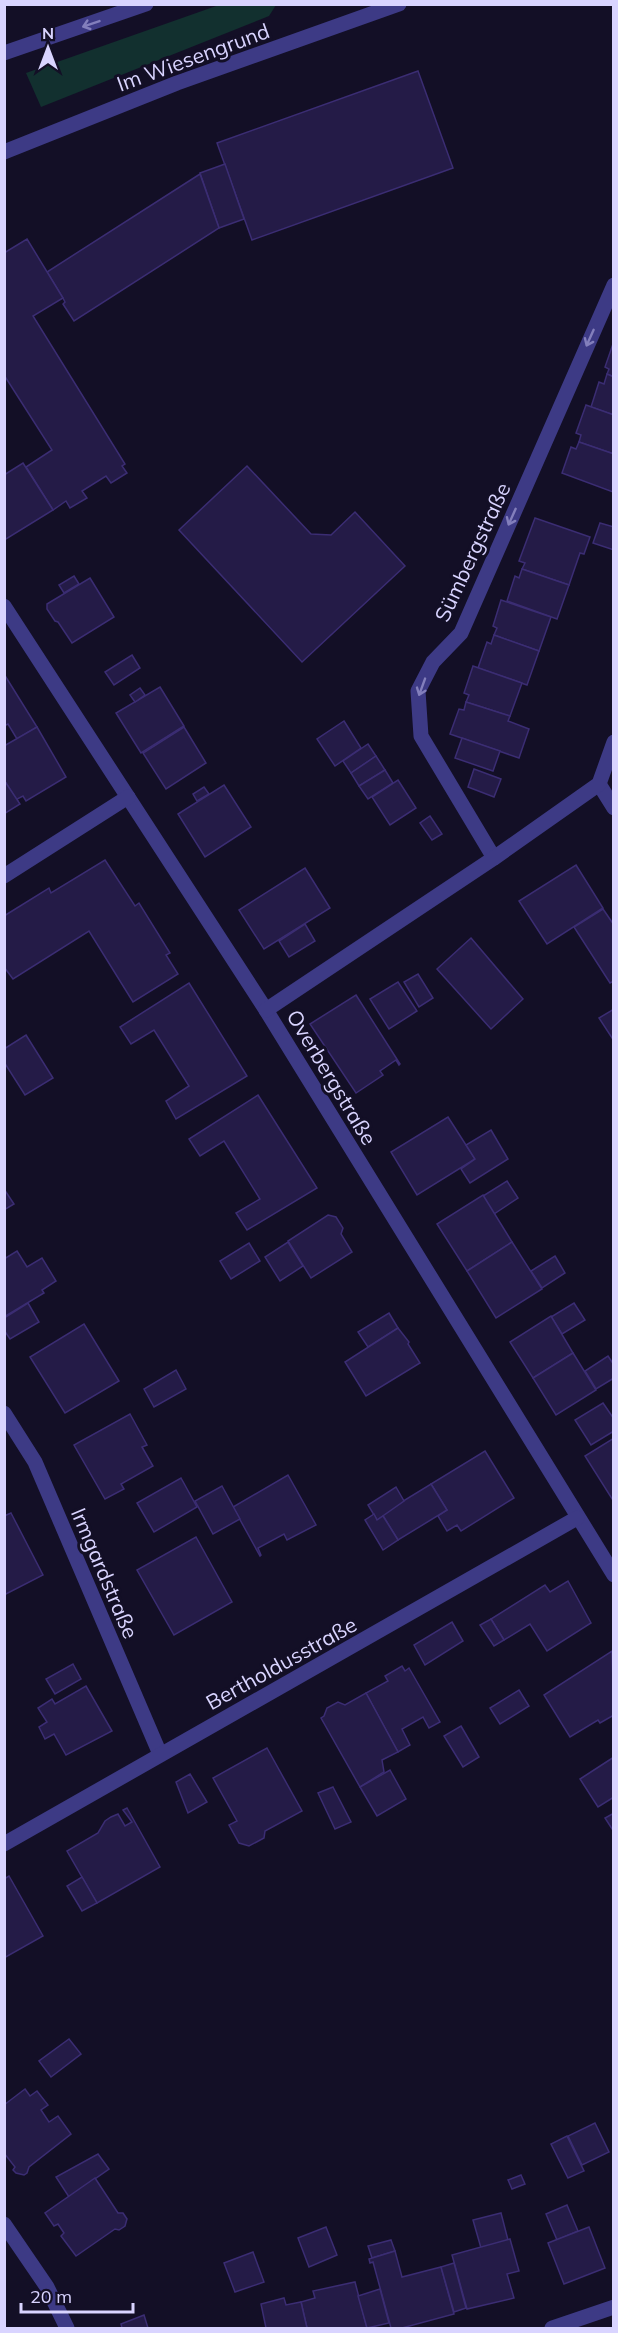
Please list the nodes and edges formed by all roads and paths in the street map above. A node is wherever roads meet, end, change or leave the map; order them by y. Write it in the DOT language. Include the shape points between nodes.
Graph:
graph roads {
  1 [pos="146,4"];
  2 [pos="397,5"];
  3 [pos="4,53"];
  4 [pos="4,152"];
  5 [pos="614,285"];
  6 [pos="4,606"];
  7 [pos="614,742"];
  8 [pos="599,784"];
  9 [pos="128,797"];
  10 [pos="614,808"];
  11 [pos="494,858"];
  12 [pos="4,876"];
  13 [pos="266,1010"];
  14 [pos="4,1413"];
  15 [pos="577,1518"];
  16 [pos="614,1575"];
  17 [pos="160,1754"];
  18 [pos="4,1844"];
  19 [pos="4,2223"];
  20 [pos="614,2307"];
  21 [pos="67,2328"];
  22 [pos="552,2328"];
  1 -- 3 [label="street, one-way"];
  2 -- 4 [label="street, Im Wiesengrund" via="177,83"];
  5 -- 11 [label="street, Sümbergstraße, one-way" via="461,633 433,662 418,692 421,736"];
  6 -- 9 [label="street, Overbergstraße"];
  7 -- 8 [label="street"];
  8 -- 10 [label="street"];
  8 -- 11 [label="street"];
  9 -- 12 [label="street"];
  9 -- 13 [label="street, Overbergstraße"];
  11 -- 13 [label="street"];
  13 -- 15 [label="street, Overbergstraße"];
  14 -- 17 [label="street, Irmgardstraße" via="35,1462"];
  15 -- 16 [label="street, Overbergstraße"];
  15 -- 17 [label="street, Bertholdusstraße"];
  17 -- 18 [label="street, Bertholdusstraße"];
  19 -- 21 [label="street" via="47,2288"];
  20 -- 22 [label="street"];
}
